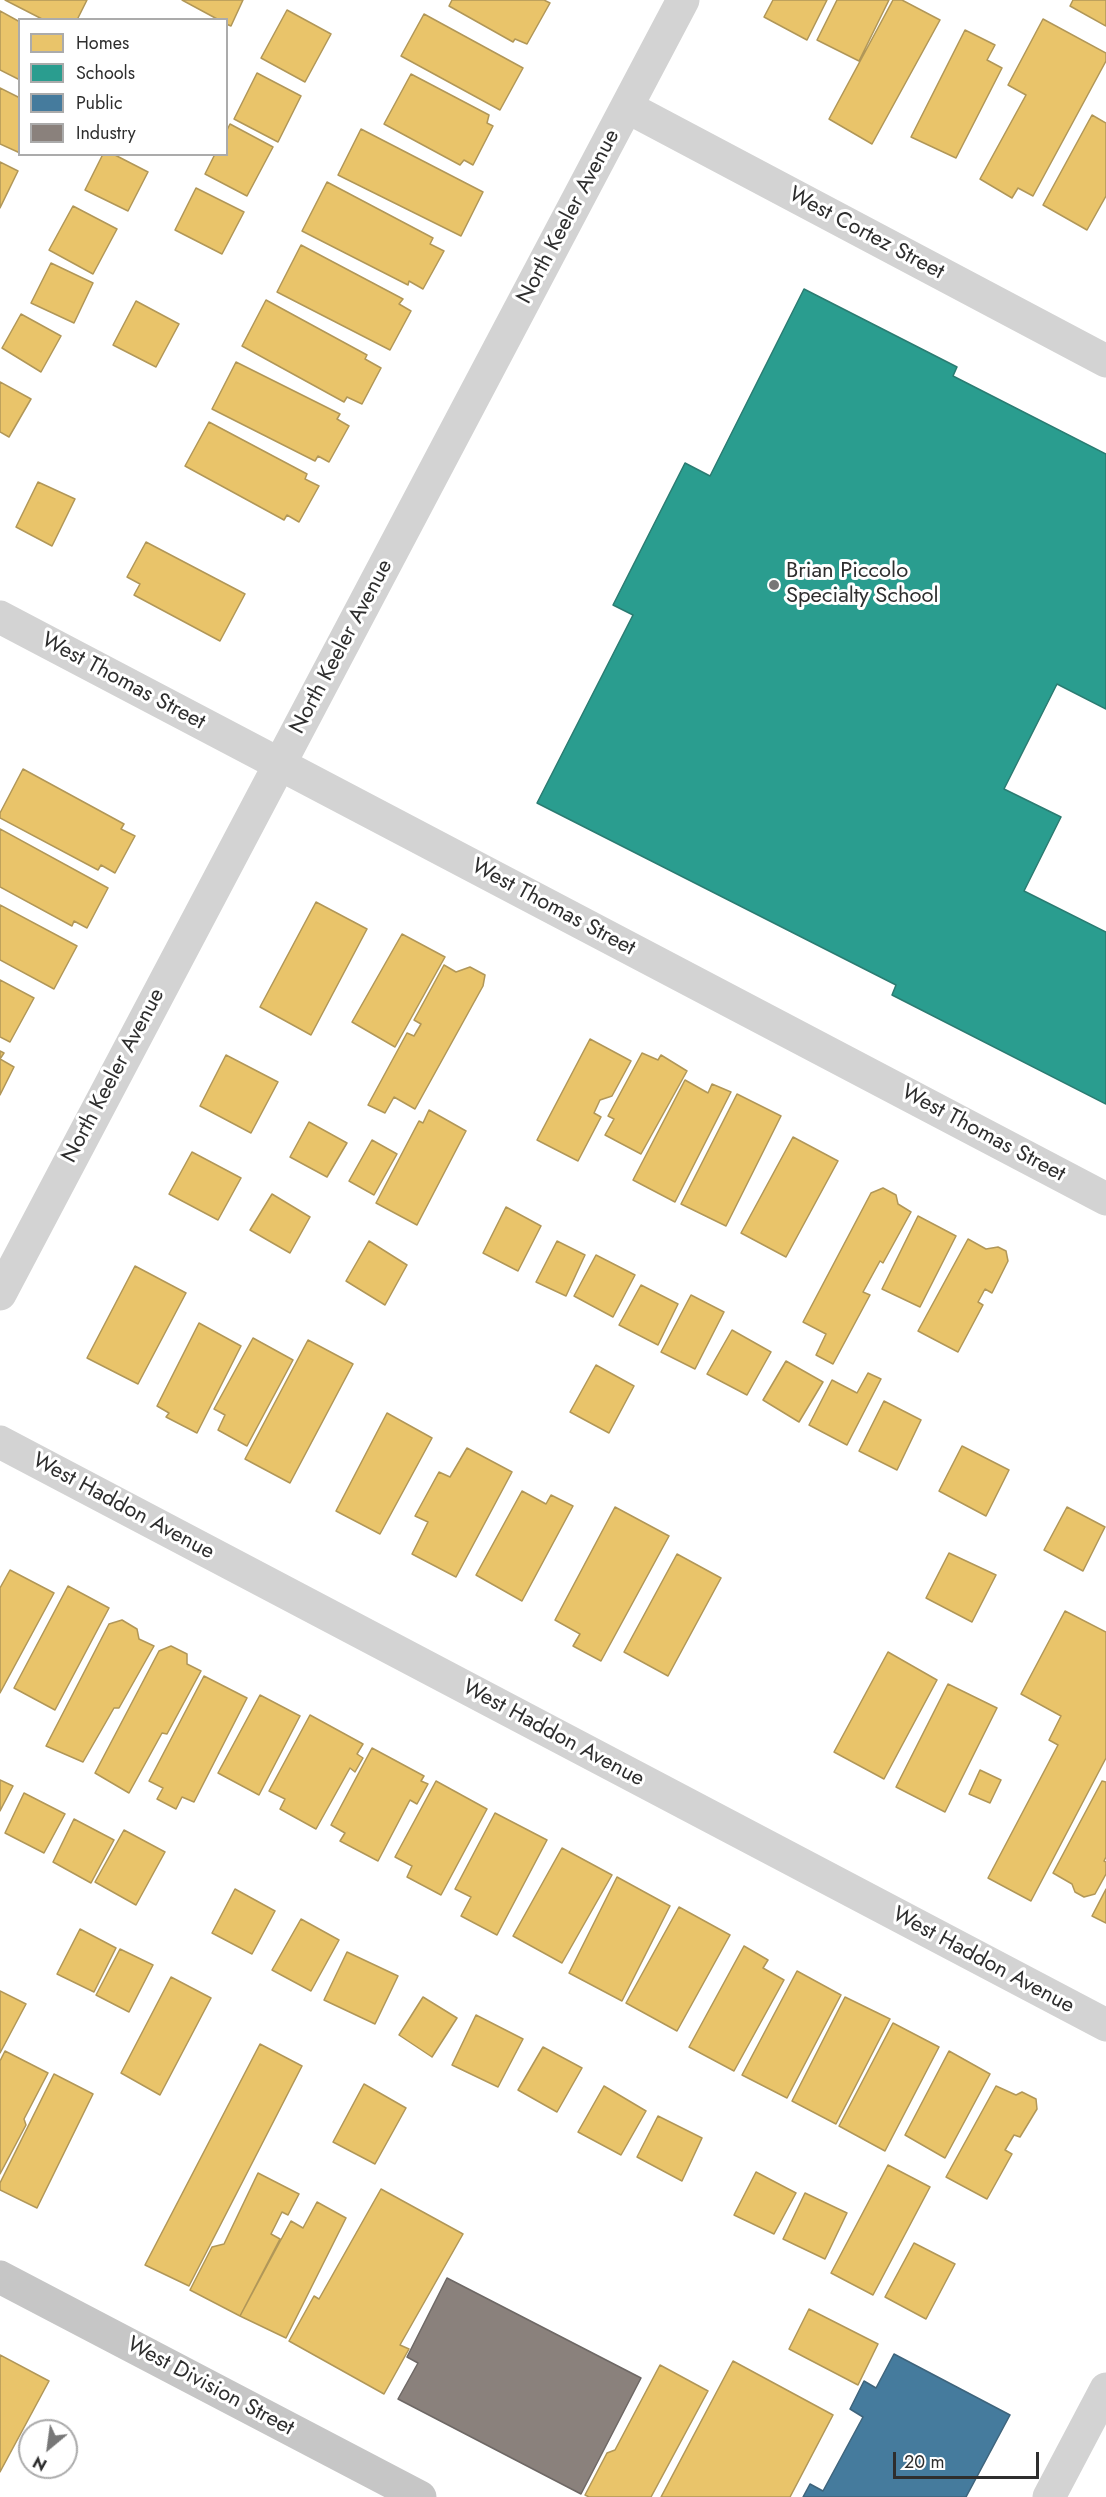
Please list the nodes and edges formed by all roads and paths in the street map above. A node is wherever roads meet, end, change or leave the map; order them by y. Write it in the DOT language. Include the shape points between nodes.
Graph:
graph roads {
  1 [pos="683,0"];
  2 [pos="627,107"];
  3 [pos="1106,361"];
  4 [pos="0,617"];
  5 [pos="280,764"];
  6 [pos="1106,1199"];
  7 [pos="0,1294"];
  8 [pos="0,1442"];
  9 [pos="1106,2025"];
  10 [pos="0,2277"];
  11 [pos="1106,2389"];
  12 [pos="420,2497"];
  13 [pos="1049,2497"];
  1 -- 2 [label="street, North Keeler Avenue"];
  2 -- 3 [label="street, West Cortez Street"];
  2 -- 5 [label="street, North Keeler Avenue"];
  4 -- 5 [label="street, West Thomas Street"];
  5 -- 6 [label="street, West Thomas Street"];
  5 -- 7 [label="street, North Keeler Avenue"];
  8 -- 9 [label="street, West Haddon Avenue"];
  10 -- 12 [label="main road, West Division Street"];
  11 -- 13 [label="street"];
}
